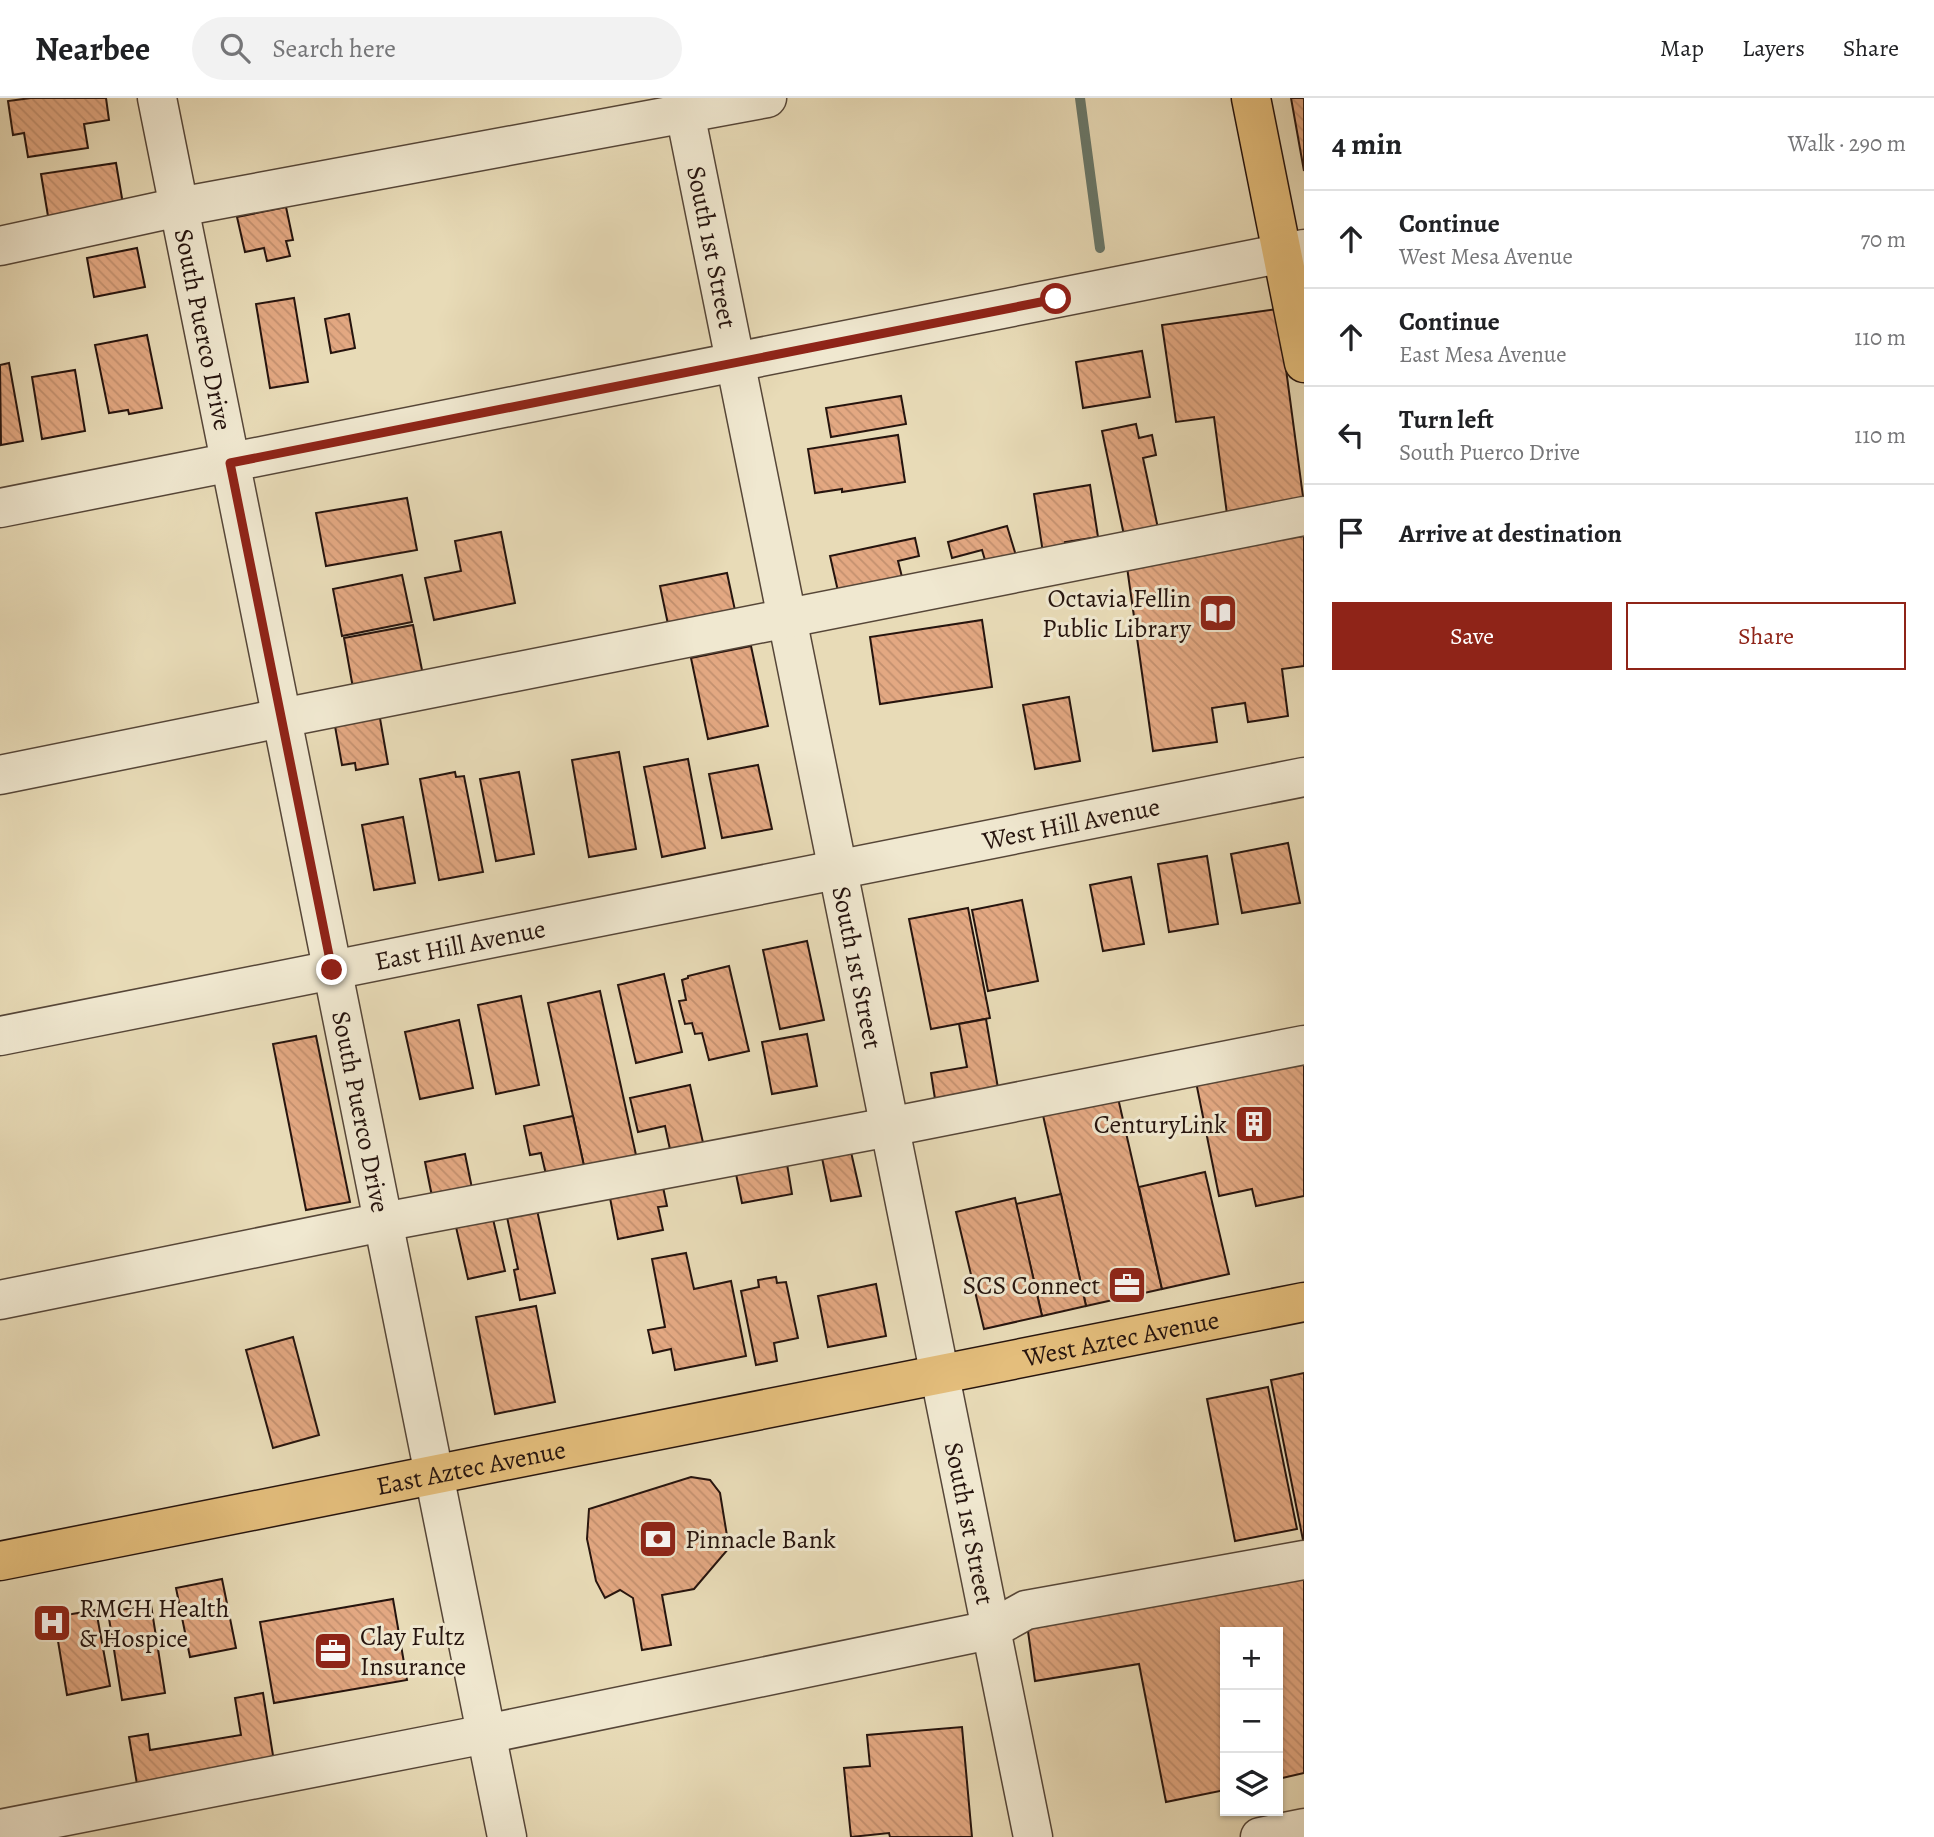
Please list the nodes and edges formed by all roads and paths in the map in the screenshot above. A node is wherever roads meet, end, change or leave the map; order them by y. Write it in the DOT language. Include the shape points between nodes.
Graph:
graph roads {
  1 [pos="157,98"];
  2 [pos="767,98"];
  3 [pos="1251,98"];
  4 [pos="683,106"];
  5 [pos="179,207"];
  6 [pos="0,246"];
  7 [pos="1293,251"];
  8 [pos="735,363"];
  9 [pos="1304,363"];
  10 [pos="230,463"];
  11 [pos="0,508"];
  12 [pos="1304,516"];
  13 [pos="787,619"];
  14 [pos="281,717"];
  15 [pos="0,775"];
  16 [pos="1304,777"];
  17 [pos="837,870"];
  18 [pos="332,970"];
  19 [pos="0,1036"];
  20 [pos="1304,1045"];
  21 [pos="889,1126"];
  22 [pos="383,1222"];
  23 [pos="0,1300"];
  24 [pos="1304,1302"];
  25 [pos="939,1374"];
  26 [pos="434,1474"];
  27 [pos="1304,1560"];
  28 [pos="0,1561"];
  29 [pos="990,1630"];
  30 [pos="486,1734"];
  31 [pos="1304,1828"];
  32 [pos="0,1829"];
  33 [pos="507,1837"];
  34 [pos="1033,1837"];
  35 [pos="1260,1837"];
  1 -- 5 [label="street, South Puerco Drive"];
  2 -- 4 [label="street"];
  3 -- 7 [label="main road"];
  4 -- 5 [label="street"];
  4 -- 8 [label="street, South 1st Street"];
  5 -- 6 [label="street"];
  5 -- 10 [label="street, South Puerco Drive"];
  7 -- 8 [label="street"];
  7 -- 9 [label="main road"];
  8 -- 10 [label="street"];
  8 -- 13 [label="street, South 1st Street"];
  10 -- 11 [label="street"];
  10 -- 14 [label="street, South Puerco Drive"];
  12 -- 13 [label="street"];
  13 -- 14 [label="street"];
  13 -- 17 [label="street, South 1st Street"];
  14 -- 15 [label="street"];
  14 -- 18 [label="street, South Puerco Drive"];
  16 -- 17 [label="street, West Hill Avenue"];
  17 -- 18 [label="street, East Hill Avenue"];
  17 -- 21 [label="street, South 1st Street"];
  18 -- 19 [label="street, East Hill Avenue"];
  18 -- 22 [label="street, South Puerco Drive"];
  20 -- 21 [label="street"];
  21 -- 22 [label="street"];
  21 -- 25 [label="street, South 1st Street"];
  22 -- 23 [label="street"];
  22 -- 26 [label="street, South Puerco Drive"];
  24 -- 25 [label="main road, West Aztec Avenue"];
  25 -- 26 [label="main road, East Aztec Avenue"];
  25 -- 29 [label="street, South 1st Street"];
  26 -- 28 [label="main road, East Aztec Avenue"];
  26 -- 30 [label="street, South Puerco Drive"];
  27 -- 29 [label="street" via="1026,1610"];
  29 -- 30 [label="street"];
  29 -- 34 [label="street, South 1st Street"];
  30 -- 32 [label="street"];
  30 -- 33 [label="street, South Puerco Drive"];
  31 -- 35 [label="street"];
}
